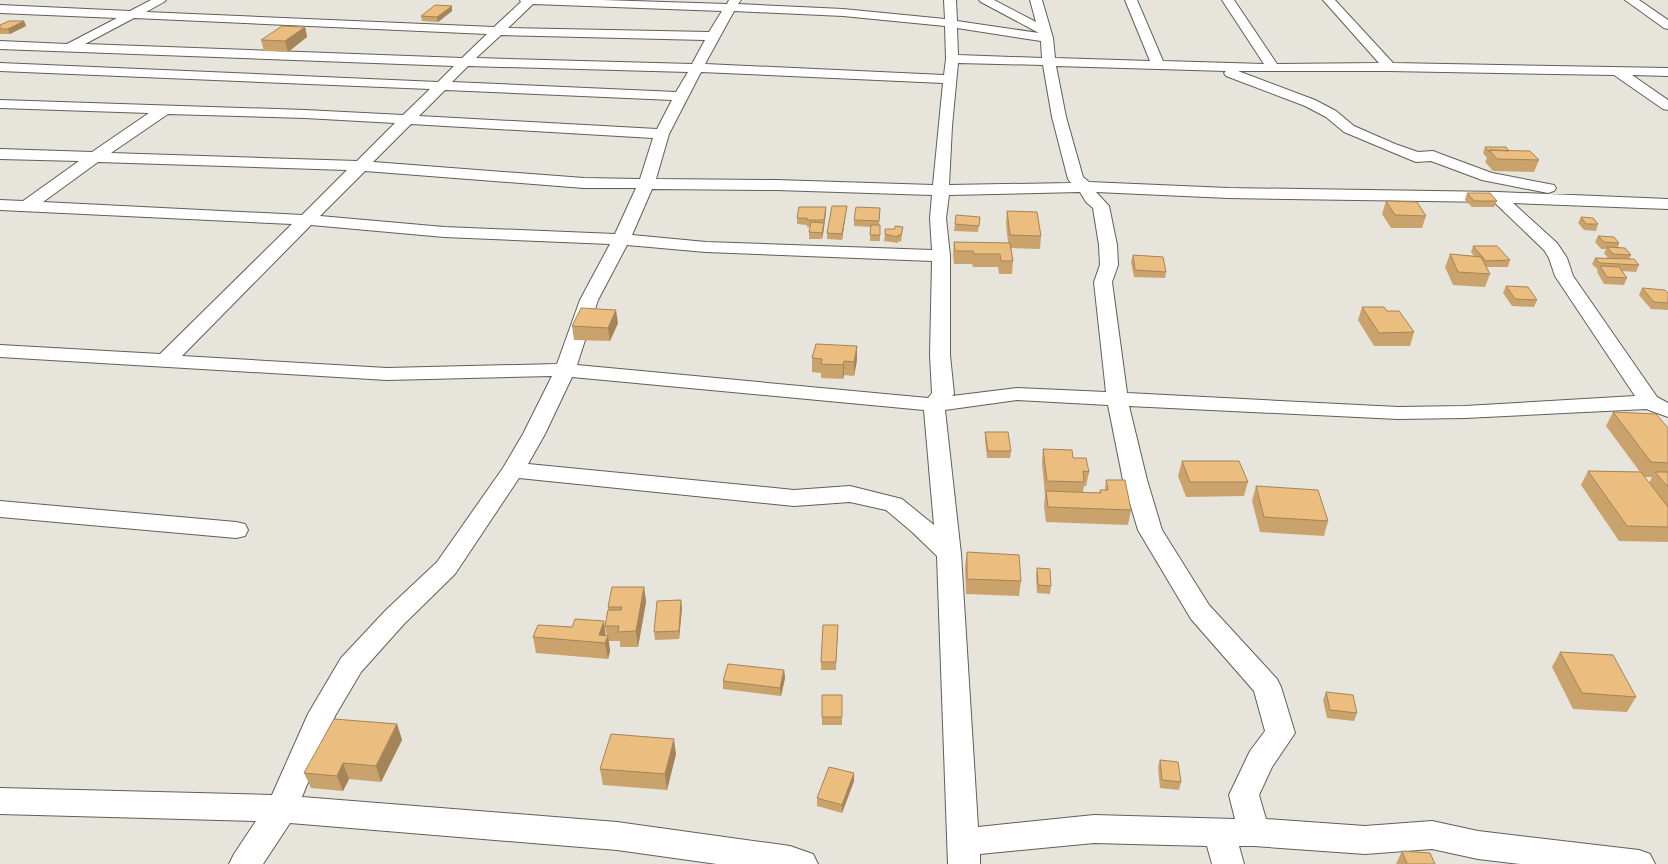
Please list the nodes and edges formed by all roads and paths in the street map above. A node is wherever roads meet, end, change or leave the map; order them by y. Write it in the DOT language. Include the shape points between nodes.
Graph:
graph roads {
  1 [pos="160,0"];
  2 [pos="526,0"];
  3 [pos="530,0"];
  4 [pos="950,0"];
  5 [pos="985,0"];
  6 [pos="1036,0"];
  7 [pos="1131,0"];
  8 [pos="1228,0"];
  9 [pos="1329,0"];
  10 [pos="1631,0"];
  11 [pos="733,3"];
  12 [pos="0,9"];
  13 [pos="128,16"];
  14 [pos="950,23"];
  15 [pos="1668,24"];
  16 [pos="497,31"];
  17 [pos="1046,35"];
  18 [pos="714,36"];
  19 [pos="0,45"];
  20 [pos="69,48"];
  21 [pos="1049,61"];
  22 [pos="464,62"];
  23 [pos="1158,64"];
  24 [pos="1208,66"];
  25 [pos="0,67"];
  26 [pos="1389,67"];
  27 [pos="696,68"];
  28 [pos="1273,68"];
  29 [pos="26,69"];
  30 [pos="952,69"];
  31 [pos="1617,71"];
  32 [pos="1668,72"];
  33 [pos="7,80"];
  34 [pos="442,86"];
  35 [pos="681,96"];
  36 [pos="0,104"];
  37 [pos="1668,106"];
  38 [pos="165,109"];
  39 [pos="408,120"];
  40 [pos="662,134"];
  41 [pos="0,154"];
  42 [pos="95,157"];
  43 [pos="362,166"];
  44 [pos="647,183"];
  45 [pos="1086,187"];
  46 [pos="941,190"];
  47 [pos="1498,197"];
  48 [pos="1628,203"];
  49 [pos="1668,204"];
  50 [pos="0,206"];
  51 [pos="26,207"];
  52 [pos="307,220"];
  53 [pos="621,239"];
  54 [pos="941,256"];
  55 [pos="0,351"];
  56 [pos="166,360"];
  57 [pos="565,370"];
  58 [pos="1116,398"];
  59 [pos="1649,402"];
  60 [pos="934,406"];
  61 [pos="1668,412"];
  62 [pos="513,470"];
  63 [pos="0,509"];
  64 [pos="236,530"];
  65 [pos="949,554"];
  66 [pos="0,802"];
  67 [pos="282,809"];
  68 [pos="1254,832"];
  69 [pos="1220,833"];
  70 [pos="963,853"];
  71 [pos="246,864"];
  72 [pos="802,864"];
  73 [pos="1228,864"];
  74 [pos="1639,864"];
  1 -- 13 [label="street"];
  2 -- 3 [label="street"];
  3 -- 11 [label="street"];
  3 -- 16 [label="street"];
  4 -- 14 [label="street"];
  5 -- 17 [label="street"];
  6 -- 17 [label="street"];
  7 -- 23 [label="street"];
  8 -- 28 [label="street"];
  9 -- 26 [label="street"];
  10 -- 15 [label="street"];
  11 -- 14 [label="street"];
  11 -- 18 [label="street"];
  12 -- 13 [label="street"];
  13 -- 16 [label="street"];
  13 -- 20 [label="street"];
  14 -- 17 [label="street"];
  14 -- 30 [label="street"];
  16 -- 18 [label="street"];
  16 -- 22 [label="street"];
  17 -- 21 [label="street"];
  18 -- 27 [label="street"];
  19 -- 20 [label="street"];
  20 -- 22 [label="street"];
  20 -- 29 [label="street"];
  21 -- 23 [label="street"];
  21 -- 30 [label="street"];
  21 -- 45 [label="street" via="1059,117 1076,179"];
  22 -- 27 [label="street"];
  22 -- 34 [label="street"];
  23 -- 24 [label="street"];
  24 -- 28 [label="street"];
  24 -- 48 [label="street" via="1286,93 1331,114 1349,129 1364,137 1416,157 1433,156 1488,177"];
  25 -- 29 [label="street"];
  26 -- 28 [label="street"];
  26 -- 31 [label="street"];
  27 -- 30 [label="street"];
  27 -- 35 [label="street"];
  29 -- 33 [label="street"];
  29 -- 34 [label="street"];
  30 -- 46 [label="street"];
  31 -- 32 [label="street"];
  31 -- 37 [label="street"];
  34 -- 35 [label="street"];
  34 -- 39 [label="street"];
  35 -- 40 [label="street"];
  36 -- 38 [label="street"];
  38 -- 39 [label="street"];
  38 -- 42 [label="street"];
  39 -- 40 [label="street"];
  39 -- 43 [label="street"];
  40 -- 44 [label="street"];
  41 -- 42 [label="street"];
  42 -- 43 [label="street"];
  42 -- 51 [label="street"];
  43 -- 44 [label="street" via="560,182"];
  43 -- 52 [label="street"];
  44 -- 46 [label="street"];
  44 -- 53 [label="street"];
  45 -- 46 [label="street"];
  45 -- 47 [label="street"];
  45 -- 58 [label="street" via="1092,199 1101,206 1108,244 1109,264 1103,282"];
  46 -- 54 [label="street" via="938,218"];
  47 -- 48 [label="street"];
  47 -- 59 [label="street" via="1551,247 1564,276"];
  48 -- 49 [label="street"];
  50 -- 51 [label="street"];
  51 -- 52 [label="street"];
  52 -- 53 [label="street" via="444,232"];
  52 -- 56 [label="street"];
  53 -- 54 [label="street" via="706,247"];
  53 -- 57 [label="street" via="589,300"];
  54 -- 60 [label="street" via="940,355 943,394"];
  55 -- 56 [label="street"];
  56 -- 57 [label="street" via="387,374"];
  57 -- 60 [label="street"];
  57 -- 62 [label="street" via="534,434"];
  58 -- 59 [label="street" via="1398,413"];
  58 -- 60 [label="street" via="1017,394"];
  58 -- 68 [label="street" via="1135,480 1150,530 1200,612 1267,687 1280,733 1261,760 1244,795"];
  59 -- 61 [label="street"];
  60 -- 65 [label="street"];
  62 -- 65 [label="street" via="794,498 850,494 894,504"];
  62 -- 67 [label="street" via="446,568 351,665 322,714"];
  63 -- 64 [label="street"];
  65 -- 70 [label="street"];
  66 -- 67 [label="street"];
  67 -- 71 [label="street"];
  67 -- 72 [label="street" via="617,836 790,860"];
  68 -- 69 [label="street"];
  68 -- 74 [label="street" via="1366,840 1432,835 1478,845"];
  69 -- 70 [label="street" via="1094,829"];
  69 -- 73 [label="street"];
}
